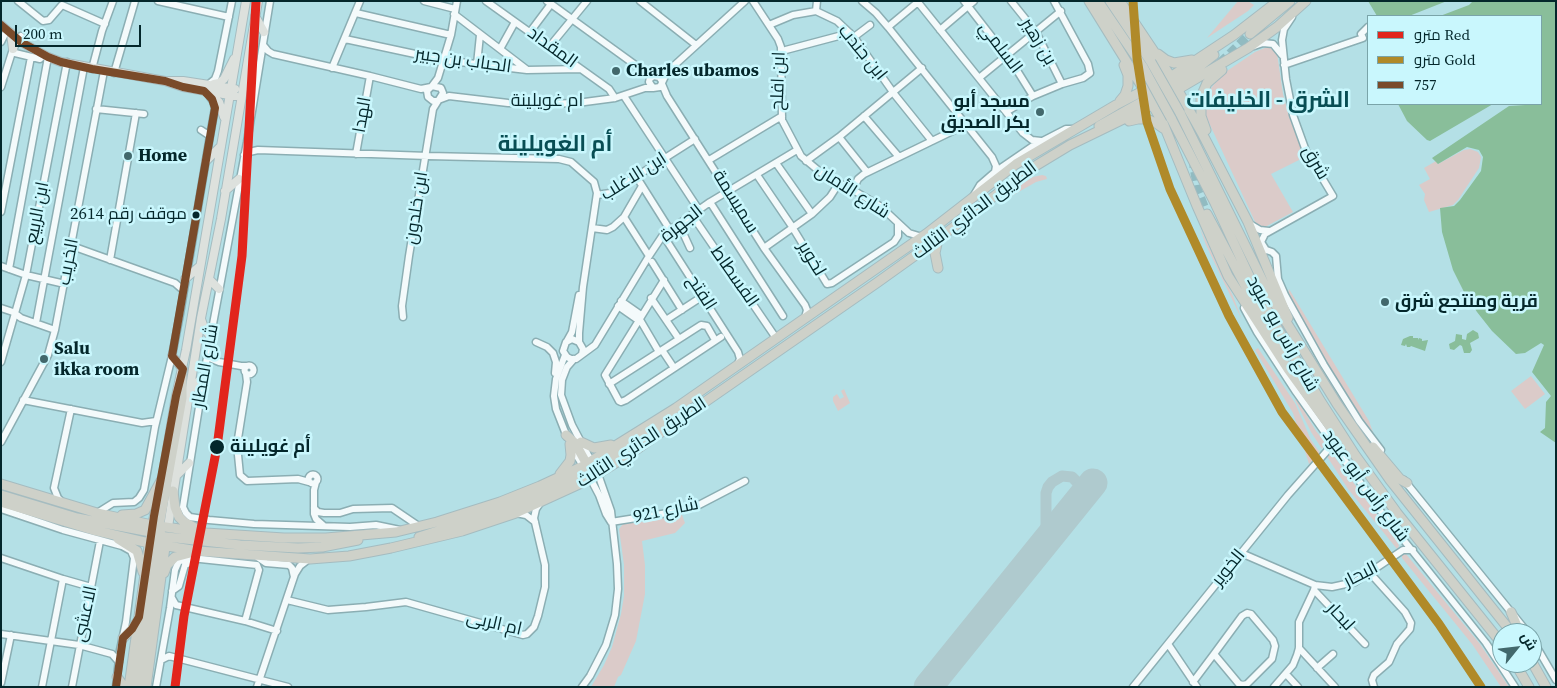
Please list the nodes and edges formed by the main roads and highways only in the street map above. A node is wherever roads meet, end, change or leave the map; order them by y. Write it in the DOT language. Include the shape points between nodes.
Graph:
graph roads {
  1 [pos="258,1"];
  2 [pos="1089,1"];
  3 [pos="1098,1"];
  4 [pos="1110,1"];
  5 [pos="1120,1"];
  6 [pos="1278,1"];
  7 [pos="1290,1"];
  8 [pos="1306,1"];
  9 [pos="245,2"];
  10 [pos="1096,12"];
  11 [pos="255,16"];
  12 [pos="1,19"];
  13 [pos="6,29"];
  14 [pos="264,32"];
  15 [pos="1250,34"];
  16 [pos="1234,35"];
  17 [pos="21,39"];
  18 [pos="1151,47"];
  19 [pos="30,48"];
  20 [pos="238,50"];
  21 [pos="1203,56"];
  22 [pos="1236,56"];
  23 [pos="67,62"];
  24 [pos="1147,64"];
  25 [pos="1174,84"];
  26 [pos="207,88"];
  27 [pos="236,93"];
  28 [pos="1149,98"];
  29 [pos="1116,105"];
  30 [pos="225,120"];
  31 [pos="1112,125"];
  32 [pos="1070,145"];
  33 [pos="221,146"];
  34 [pos="1174,148"];
  35 [pos="206,161"];
  36 [pos="239,179"];
  37 [pos="225,190"];
  38 [pos="1238,203"];
  39 [pos="1207,214"];
  40 [pos="938,239"];
  41 [pos="200,266"];
  42 [pos="938,268"];
  43 [pos="185,279"];
  44 [pos="209,279"];
  45 [pos="219,289"];
  46 [pos="201,318"];
  47 [pos="1292,332"];
  48 [pos="211,337"];
  49 [pos="172,356"];
  50 [pos="182,372"];
  51 [pos="204,376"];
  52 [pos="190,390"];
  53 [pos="1338,404"];
  54 [pos="676,408"];
  55 [pos="1335,440"];
  56 [pos="581,442"];
  57 [pos="621,442"];
  58 [pos="1355,455"];
  59 [pos="189,463"];
  60 [pos="590,469"];
  61 [pos="175,476"];
  62 [pos="162,479"];
  63 [pos="552,481"];
  64 [pos="3,483"];
  65 [pos="1407,484"];
  66 [pos="173,491"];
  67 [pos="1,495"];
  68 [pos="1,502"];
  69 [pos="115,517"];
  70 [pos="206,533"];
  71 [pos="380,534"];
  72 [pos="102,537"];
  73 [pos="157,537"];
  74 [pos="390,548"];
  75 [pos="199,555"];
  76 [pos="144,582"];
  77 [pos="157,595"];
  78 [pos="1511,612"];
  79 [pos="140,617"];
  80 [pos="1504,623"];
  81 [pos="1516,623"];
  82 [pos="1492,632"];
  83 [pos="123,638"];
  84 [pos="1521,673"];
  85 [pos="1538,673"];
  86 [pos="117,677"];
  87 [pos="124,687"];
  88 [pos="129,687"];
  89 [pos="137,687"];
  90 [pos="146,687"];
  91 [pos="1529,687"];
  92 [pos="1546,687"];
  1 -- 11 [label="main road, شارع المطار"];
  2 -- 10 [label="highway"];
  3 -- 24 [label="highway, شارع رأس بو عبود"];
  4 -- 24 [label="highway, شارع رأس بو عبود"];
  5 -- 18 [label="highway"];
  6 -- 16 [label="highway"];
  7 -- 15 [label="highway"];
  8 -- 22 [label="highway"];
  9 -- 20 [label="main road, شارع المطار"];
  10 -- 28 [label="highway"];
  10 -- 29 [label="highway" via="1128,75 1127,92"];
  11 -- 14 [label="main road"];
  11 -- 27 [label="main road, شارع المطار"];
  12 -- 17 [label="main road"];
  13 -- 17 [label="main road"];
  13 -- 19 [label="main road" via="14,51"];
  16 -- 21 [label="highway"];
  16 -- 25 [label="highway" via="1200,66"];
  17 -- 19 [label="main road"];
  17 -- 23 [label="main road"];
  18 -- 21 [label="highway" via="1162,58 1174,63"];
  18 -- 25 [label="highway"];
  19 -- 23 [label="main road"];
  20 -- 26 [label="main road" via="224,79"];
  20 -- 27 [label="main road, شارع المطار"];
  21 -- 25 [label="highway"];
  22 -- 25 [label="highway"];
  22 -- 38 [label="highway" via="1207,83 1200,109 1202,120 1231,179"];
  23 -- 26 [label="main road" via="183,88"];
  24 -- 47 [label="highway, شارع رأس بو عبود, bridge" via="1180,113 1270,296"];
  24 -- 58 [label="highway, شارع رأس بو عبود, bridge" via="1250,278"];
  25 -- 28 [label="highway, الطريق الدائري الثالث"];
  25 -- 28 [label="highway, الطريق الدائري الثالث"];
  25 -- 38 [label="highway"];
  26 -- 27 [label="main road"];
  26 -- 30 [label="main road" via="219,102"];
  27 -- 30 [label="main road, شارع المطار"];
  27 -- 37 [label="main road, شارع المطار"];
  28 -- 29 [label="highway, الطريق الدائري الثالث"];
  28 -- 31 [label="highway, الطريق الدائري الثالث"];
  28 -- 32 [label="highway" via="1086,132"];
  28 -- 34 [label="highway"];
  29 -- 54 [label="highway, الطريق الدائري الثالث" via="1016,164 922,237"];
  30 -- 33 [label="main road, شارع المطار"];
  31 -- 32 [label="highway, الطريق الدائري الثالث"];
  31 -- 34 [label="highway" via="1138,119 1150,120 1163,129"];
  32 -- 40 [label="highway, الطريق الدائري الثالث" via="1027,171"];
  33 -- 35 [label="main road"];
  33 -- 41 [label="main road, شارع المطار"];
  34 -- 55 [label="highway" via="1228,276"];
  36 -- 37 [label="main road"];
  37 -- 44 [label="main road, شارع المطار"];
  38 -- 47 [label="highway" via="1262,249"];
  39 -- 55 [label="highway" via="1266,324"];
  40 -- 42 [label="highway" via="935,253"];
  40 -- 60 [label="highway, الطريق الدائري الثالث" via="649,441"];
  41 -- 43 [label="main road"];
  41 -- 50 [label="main road, شارع المطار"];
  44 -- 45 [label="main road"];
  44 -- 46 [label="main road, شارع المطار"];
  46 -- 48 [label="main road"];
  46 -- 52 [label="main road, شارع المطار"];
  47 -- 53 [label="highway, شارع رأس بو عبود"];
  49 -- 50 [label="main road"];
  50 -- 62 [label="main road, شارع المطار"];
  50 -- 73 [label="highway" via="182,398"];
  51 -- 52 [label="main road"];
  52 -- 61 [label="main road, شارع المطار"];
  53 -- 65 [label="highway"];
  53 -- 80 [label="highway, شارع رأس بو عبود" via="1390,480"];
  54 -- 57 [label="highway, الطريق الدائري الثالث"];
  54 -- 60 [label="highway" via="645,436"];
  55 -- 58 [label="highway"];
  56 -- 57 [label="highway" via="597,448"];
  57 -- 60 [label="highway, الطريق الدائري الثالث"];
  58 -- 82 [label="highway, شارع رأس بو عبود"];
  59 -- 61 [label="main road"];
  60 -- 63 [label="highway, الطريق الدائري الثالث"];
  60 -- 63 [label="highway" via="575,443 568,439 569,463"];
  60 -- 74 [label="highway" via="508,508"];
  60 -- 74 [label="highway, الطريق الدائري الثالث" via="540,503 516,513 462,531"];
  61 -- 66 [label="main road, شارع المطار"];
  62 -- 69 [label="highway" via="145,510"];
  62 -- 73 [label="main road, شارع المطار"];
  63 -- 71 [label="highway, الطريق الدائري الثالث" via="489,506 420,527"];
  64 -- 69 [label="highway, الطريق الدائري الثالث"];
  66 -- 70 [label="highway" via="180,519"];
  66 -- 73 [label="main road, شارع المطار"];
  67 -- 73 [label="highway"];
  68 -- 72 [label="highway, الطريق الدائري الثالث"];
  69 -- 73 [label="highway, الطريق الدائري الثالث"];
  70 -- 71 [label="highway, الطريق الدائري الثالث" via="284,538"];
  70 -- 73 [label="highway, الطريق الدائري الثالث"];
  71 -- 73 [label="highway" via="337,545 298,548"];
  72 -- 73 [label="highway, الطريق الدائري الثالث"];
  72 -- 76 [label="highway" via="129,544 137,551"];
  73 -- 75 [label="highway, الطريق الدائري الثالث"];
  73 -- 76 [label="highway, شارع المطار"];
  73 -- 77 [label="highway, شارع المطار"];
  73 -- 89 [label="highway"];
  74 -- 75 [label="highway, الطريق الدائري الثالث" via="310,559"];
  75 -- 77 [label="highway" via="177,556 171,560"];
  76 -- 79 [label="highway, شارع المطار"];
  77 -- 90 [label="highway, شارع المطار"];
  78 -- 81 [label="highway"];
  79 -- 83 [label="highway"];
  79 -- 88 [label="highway, شارع المطار"];
  84 -- 91 [label="highway"];
  85 -- 92 [label="highway"];
  86 -- 87 [label="highway"];
}
